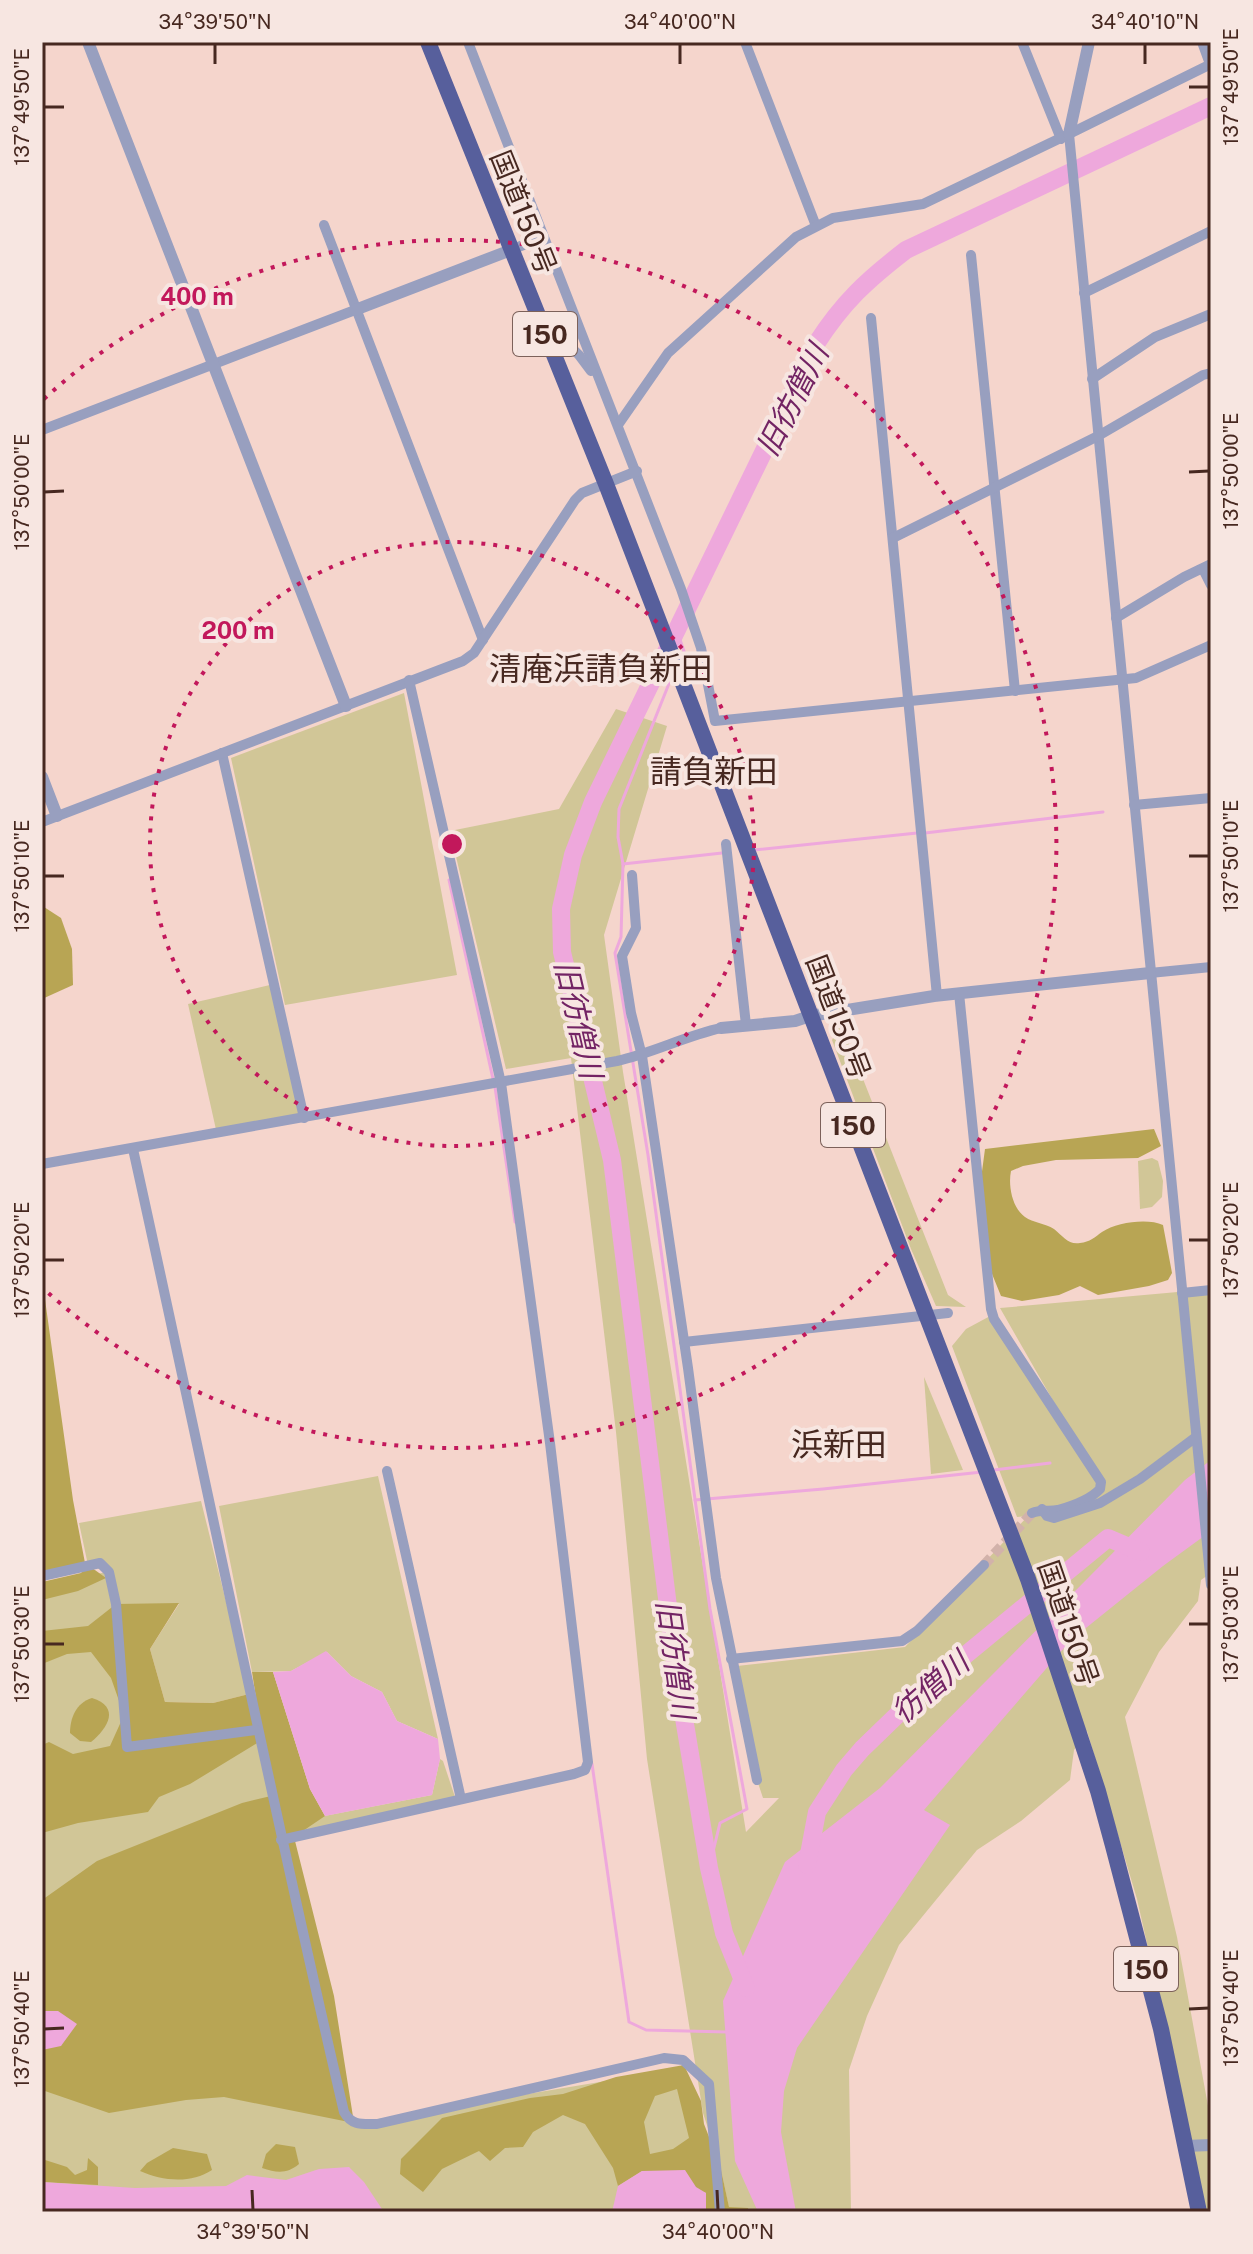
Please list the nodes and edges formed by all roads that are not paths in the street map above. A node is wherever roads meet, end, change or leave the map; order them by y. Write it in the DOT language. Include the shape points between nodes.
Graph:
graph roads {
  1 [pos="88,42"];
  2 [pos="428,42"];
  3 [pos="468,42"];
  4 [pos="745,42"];
  5 [pos="1022,42"];
  6 [pos="1089,42"];
  7 [pos="1202,42"];
  8 [pos="1211,64"];
  9 [pos="1065,136"];
  10 [pos="324,225"];
  11 [pos="816,226"];
  12 [pos="1211,231"];
  13 [pos="543,237"];
  14 [pos="511,250"];
  15 [pos="971,255"];
  16 [pos="1084,293"];
  17 [pos="355,310"];
  18 [pos="1211,314"];
  19 [pos="537,315"];
  20 [pos="871,318"];
  21 [pos="212,364"];
  22 [pos="1211,373"];
  23 [pos="1092,379"];
  24 [pos="603,390"];
  25 [pos="618,425"];
  26 [pos="42,430"];
  27 [pos="1098,436"];
  28 [pos="637,471"];
  29 [pos="606,484"];
  30 [pos="995,488"];
  31 [pos="893,538"];
  32 [pos="1207,567"];
  33 [pos="1211,585"];
  34 [pos="1116,618"];
  35 [pos="483,640"];
  36 [pos="1211,645"];
  37 [pos="409,680"];
  38 [pos="1122,680"];
  39 [pos="1015,691"];
  40 [pos="909,702"];
  41 [pos="346,706"];
  42 [pos="222,753"];
  43 [pos="42,777"];
  44 [pos="1211,798"];
  45 [pos="1134,805"];
  46 [pos="57,816"];
  47 [pos="42,822"];
  48 [pos="726,844"];
  49 [pos="632,875"];
  50 [pos="1211,967"];
  51 [pos="1150,973"];
  52 [pos="959,993"];
  53 [pos="937,996"];
  54 [pos="810,1016"];
  55 [pos="746,1025"];
  56 [pos="721,1028"];
  57 [pos="642,1056"];
  58 [pos="501,1083"];
  59 [pos="304,1118"];
  60 [pos="133,1149"];
  61 [pos="42,1164"];
  62 [pos="1211,1290"];
  63 [pos="1182,1293"];
  64 [pos="948,1313"];
  65 [pos="926,1315"];
  66 [pos="684,1342"];
  67 [pos="1196,1437"];
  68 [pos="387,1471"];
  69 [pos="984,1565"];
  70 [pos="42,1576"];
  71 [pos="1211,1579"];
  72 [pos="1211,1585"];
  73 [pos="731,1659"];
  74 [pos="256,1730"];
  75 [pos="757,1780"];
  76 [pos="461,1799"];
  77 [pos="281,1840"];
  78 [pos="1211,2145"];
  79 [pos="1184,2146"];
  80 [pos="720,2212"];
  81 [pos="1199,2212"];
  1 -- 21 [label="street"];
  2 -- 14 [label="highway, 国道150号 / 150"];
  3 -- 13 [label="street"];
  4 -- 11 [label="street"];
  5 -- 9 [label="street"];
  6 -- 9 [label="street"];
  7 -- 8 [label="street"];
  8 -- 9 [label="street"];
  9 -- 11 [label="street" via="923,204"];
  9 -- 16 [label="street"];
  10 -- 17 [label="street"];
  11 -- 25 [label="street" via="778,252 668,353"];
  12 -- 16 [label="street"];
  13 -- 14 [label="street"];
  13 -- 24 [label="street"];
  14 -- 17 [label="street"];
  14 -- 19 [label="highway, 国道150号 / 150"];
  15 -- 30 [label="street"];
  16 -- 23 [label="street"];
  17 -- 21 [label="street"];
  17 -- 35 [label="street"];
  18 -- 23 [label="street" via="1155,337"];
  19 -- 24 [label="street" via="579,355"];
  19 -- 29 [label="highway, 国道150号 / 150"];
  20 -- 31 [label="street"];
  21 -- 26 [label="street"];
  21 -- 41 [label="street"];
  22 -- 27 [label="street"];
  23 -- 27 [label="street"];
  24 -- 25 [label="street"];
  25 -- 28 [label="street"];
  27 -- 30 [label="street"];
  27 -- 34 [label="street"];
  28 -- 29 [label="street"];
  28 -- 40 [label="street" via="701,648 715,721"];
  29 -- 35 [label="street" via="575,500"];
  29 -- 54 [label="highway, 国道150号 / 150"];
  30 -- 31 [label="street"];
  30 -- 39 [label="street"];
  31 -- 40 [label="street"];
  32 -- 33 [label="street"];
  32 -- 34 [label="street"];
  34 -- 38 [label="street"];
  35 -- 37 [label="street" via="463,661"];
  36 -- 38 [label="street"];
  37 -- 41 [label="street"];
  37 -- 58 [label="street"];
  38 -- 39 [label="street"];
  38 -- 45 [label="street"];
  39 -- 40 [label="street"];
  40 -- 53 [label="street"];
  41 -- 42 [label="street"];
  42 -- 46 [label="street"];
  42 -- 59 [label="street"];
  43 -- 46 [label="street"];
  44 -- 45 [label="street"];
  45 -- 51 [label="street"];
  46 -- 47 [label="street"];
  48 -- 55 [label="street"];
  49 -- 57 [label="street" via="636,928 622,956"];
  50 -- 51 [label="street"];
  51 -- 52 [label="street"];
  51 -- 63 [label="street"];
  52 -- 53 [label="street"];
  52 -- 67 [label="street" via="992,1315 1101,1482 1088,1499 1055,1511 1037,1511 1054,1518 1100,1503"];
  53 -- 54 [label="street"];
  54 -- 55 [label="street"];
  54 -- 65 [label="highway, 国道150号 / 150"];
  55 -- 56 [label="street"];
  56 -- 57 [label="street"];
  57 -- 58 [label="street"];
  57 -- 66 [label="street"];
  58 -- 59 [label="street"];
  58 -- 76 [label="street" via="588,1762 585,1770 574,1774"];
  59 -- 60 [label="street"];
  60 -- 61 [label="street"];
  60 -- 74 [label="street"];
  62 -- 63 [label="street"];
  63 -- 67 [label="street"];
  64 -- 65 [label="street"];
  65 -- 66 [label="street"];
  65 -- 79 [label="highway, 国道150号 / 150" via="1028,1579 1102,1804"];
  66 -- 73 [label="street"];
  67 -- 71 [label="street"];
  68 -- 76 [label="street"];
  69 -- 73 [label="street" via="902,1641"];
  70 -- 74 [label="street" via="100,1563 109,1572 127,1747"];
  71 -- 72 [label="street"];
  73 -- 75 [label="street"];
  74 -- 77 [label="street"];
  76 -- 77 [label="street"];
  77 -- 80 [label="street" via="349,2120 377,2124 664,2058 683,2060 709,2084"];
  78 -- 79 [label="street"];
  79 -- 81 [label="highway, 国道150号 / 150"];
}
